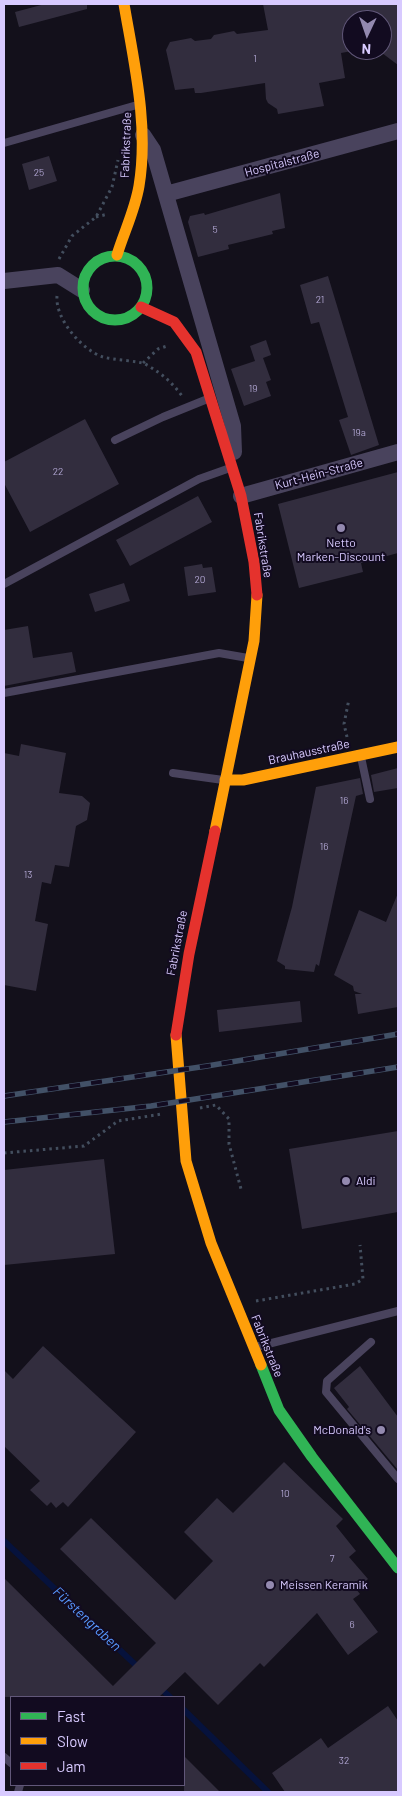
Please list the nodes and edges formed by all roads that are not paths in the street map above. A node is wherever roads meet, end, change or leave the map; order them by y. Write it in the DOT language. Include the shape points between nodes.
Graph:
graph roads {
  1 [pos="124,4"];
  2 [pos="141,104"];
  3 [pos="143,135"];
  4 [pos="397,135"];
  5 [pos="4,143"];
  6 [pos="166,194"];
  7 [pos="117,255"];
  8 [pos="4,281"];
  9 [pos="82,290"];
  10 [pos="141,307"];
  11 [pos="212,398"];
  12 [pos="115,440"];
  13 [pos="398,452"];
  14 [pos="234,473"];
  15 [pos="241,496"];
  16 [pos="4,584"];
  17 [pos="250,658"];
  18 [pos="4,693"];
  19 [pos="398,747"];
  20 [pos="356,756"];
  21 [pos="173,773"];
  22 [pos="225,780"];
  23 [pos="370,799"];
  24 [pos="398,1311"];
  25 [pos="371,1342"];
  26 [pos="252,1348"];
  27 [pos="398,1479"];
  28 [pos="398,1568"];
  1 -- 2 [label="street, Fabrikstraße"];
  2 -- 3 [label="street, Fabrikstraße"];
  2 -- 5 [label="lane"];
  3 -- 6 [label="street" via="153,150"];
  3 -- 7 [label="street, Fabrikstraße" via="140,180"];
  4 -- 6 [label="street, Hospitalstraße"];
  6 -- 14 [label="street" via="233,426"];
  7 -- 9 [label="street" via="96,261 88,269"];
  7 -- 10 [label="street" via="138,265 144,273 147,292"];
  8 -- 9 [label="street" via="58,275"];
  9 -- 10 [label="street" via="85,303 101,318 123,319"];
  10 -- 11 [label="street, Fabrikstraße" via="174,322 186,337 196,352"];
  11 -- 12 [label="lane"];
  11 -- 14 [label="street, Fabrikstraße"];
  13 -- 15 [label="street, Kurt-Hein-Straße"];
  14 -- 15 [label="street, Fabrikstraße"];
  14 -- 16 [label="lane" via="199,479"];
  15 -- 17 [label="street, Fabrikstraße" via="257,595"];
  17 -- 18 [label="lane" via="219,654"];
  17 -- 22 [label="street, Fabrikstraße"];
  19 -- 20 [label="street, Brauhausstraße"];
  20 -- 22 [label="street, Brauhausstraße" via="243,780"];
  20 -- 23 [label="lane"];
  21 -- 22 [label="lane"];
  22 -- 26 [label="street, Fabrikstraße" via="176,1030 178,1093 186,1161 212,1243"];
  24 -- 26 [label="lane"];
  25 -- 27 [label="lane" via="327,1381 326,1392"];
  26 -- 28 [label="street, Fabrikstraße" via="279,1410"];
}
